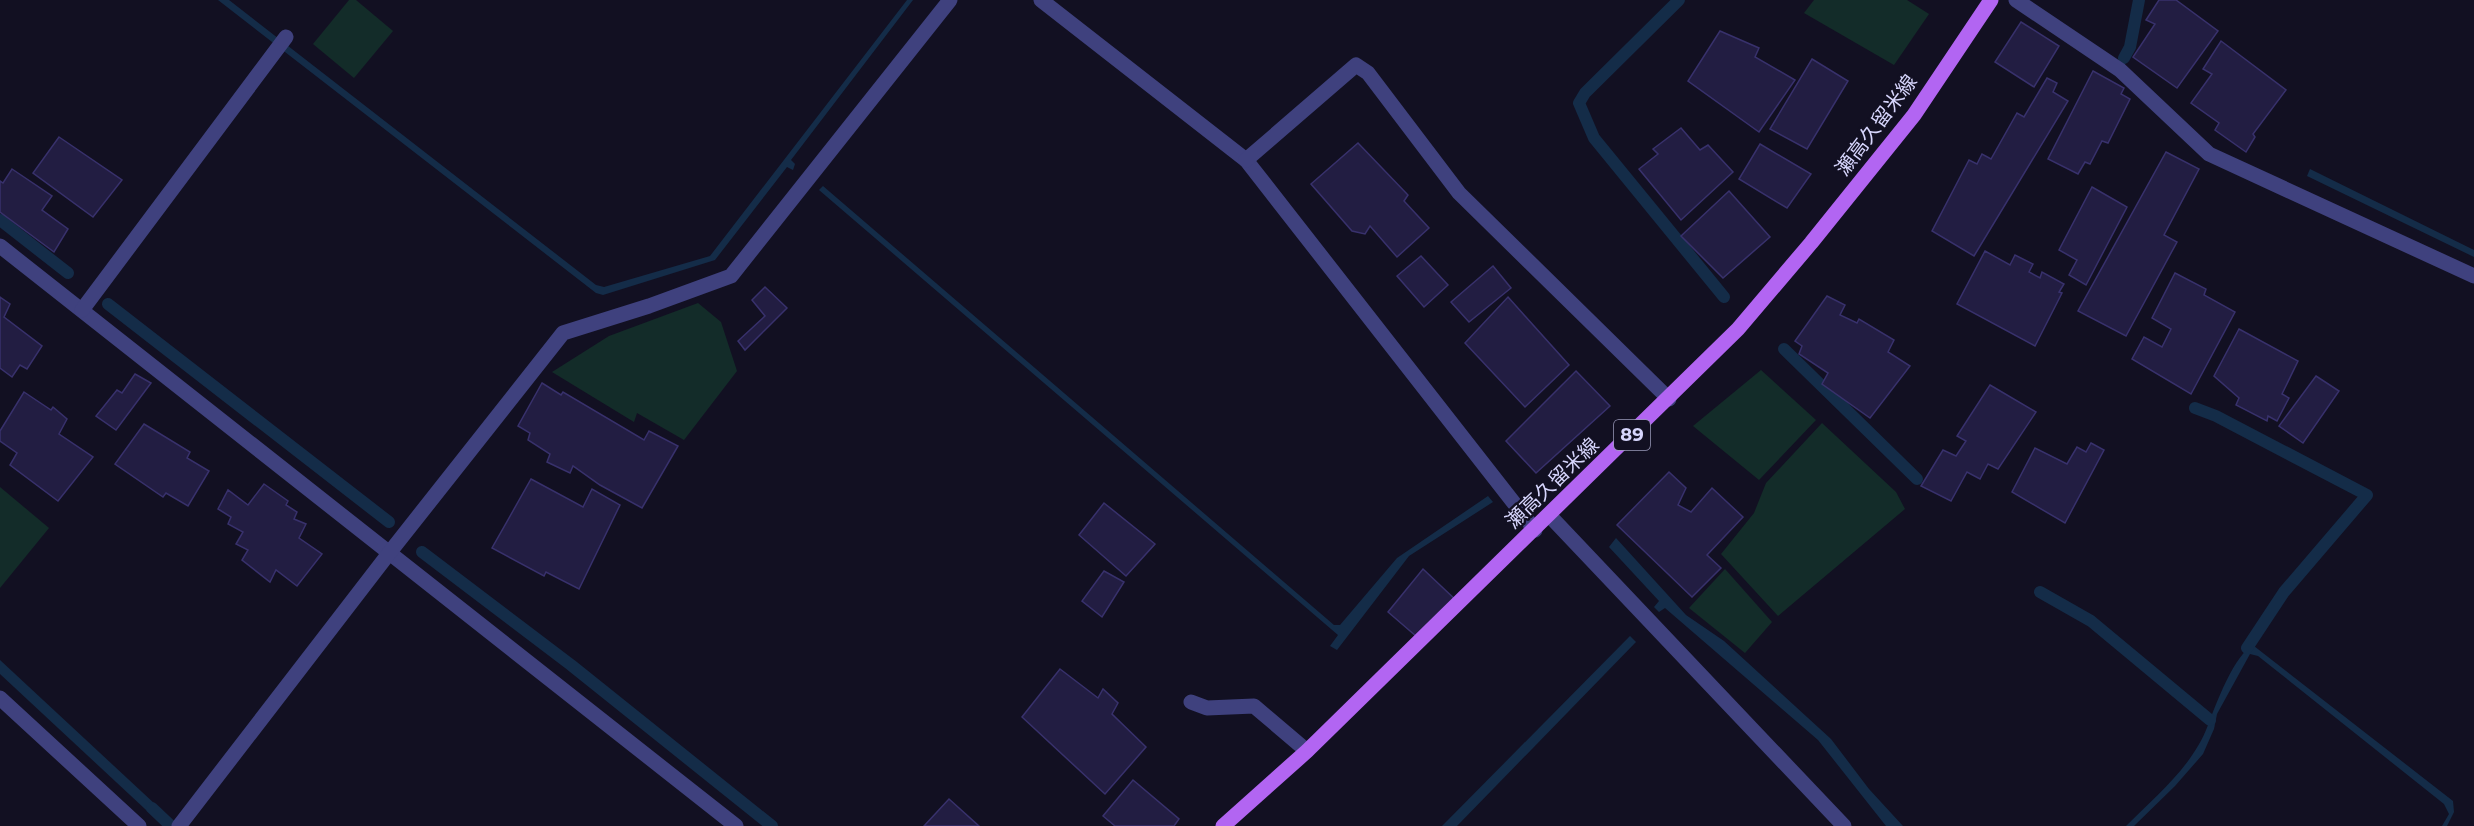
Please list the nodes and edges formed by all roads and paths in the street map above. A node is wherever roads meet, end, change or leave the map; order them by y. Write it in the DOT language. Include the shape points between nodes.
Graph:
graph roads {
  1 [pos="950,0"];
  2 [pos="1041,0"];
  3 [pos="1991,0"];
  4 [pos="2016,0"];
  5 [pos="286,37"];
  6 [pos="1246,160"];
  7 [pos="0,246"];
  8 [pos="2474,276"];
  9 [pos="82,310"];
  10 [pos="1669,399"];
  11 [pos="1549,515"];
  12 [pos="1535,530"];
  13 [pos="390,552"];
  14 [pos="0,698"];
  15 [pos="1191,702"];
  16 [pos="1306,751"];
  17 [pos="140,826"];
  18 [pos="179,826"];
  19 [pos="736,826"];
  20 [pos="1223,826"];
  21 [pos="1844,826"];
  1 -- 13 [label="street" via="731,276 563,333"];
  2 -- 6 [label="street"];
  3 -- 10 [label="main road, 瀬高久留米線 / 89" via="1914,115 1738,329"];
  4 -- 8 [label="street" via="2120,70 2209,154"];
  5 -- 9 [label="street"];
  6 -- 10 [label="street" via="1356,65 1368,74 1459,193"];
  6 -- 12 [label="street"];
  7 -- 9 [label="street"];
  9 -- 13 [label="street"];
  10 -- 11 [label="main road, 瀬高久留米線 / 89"];
  11 -- 12 [label="main road, 瀬高久留米線 / 89"];
  11 -- 21 [label="street"];
  12 -- 16 [label="main road, 瀬高久留米線 / 89"];
  13 -- 18 [label="street"];
  13 -- 19 [label="street"];
  14 -- 17 [label="street"];
  15 -- 16 [label="street" via="1207,708 1254,706"];
  16 -- 20 [label="main road, 瀬高久留米線 / 89"];
}
